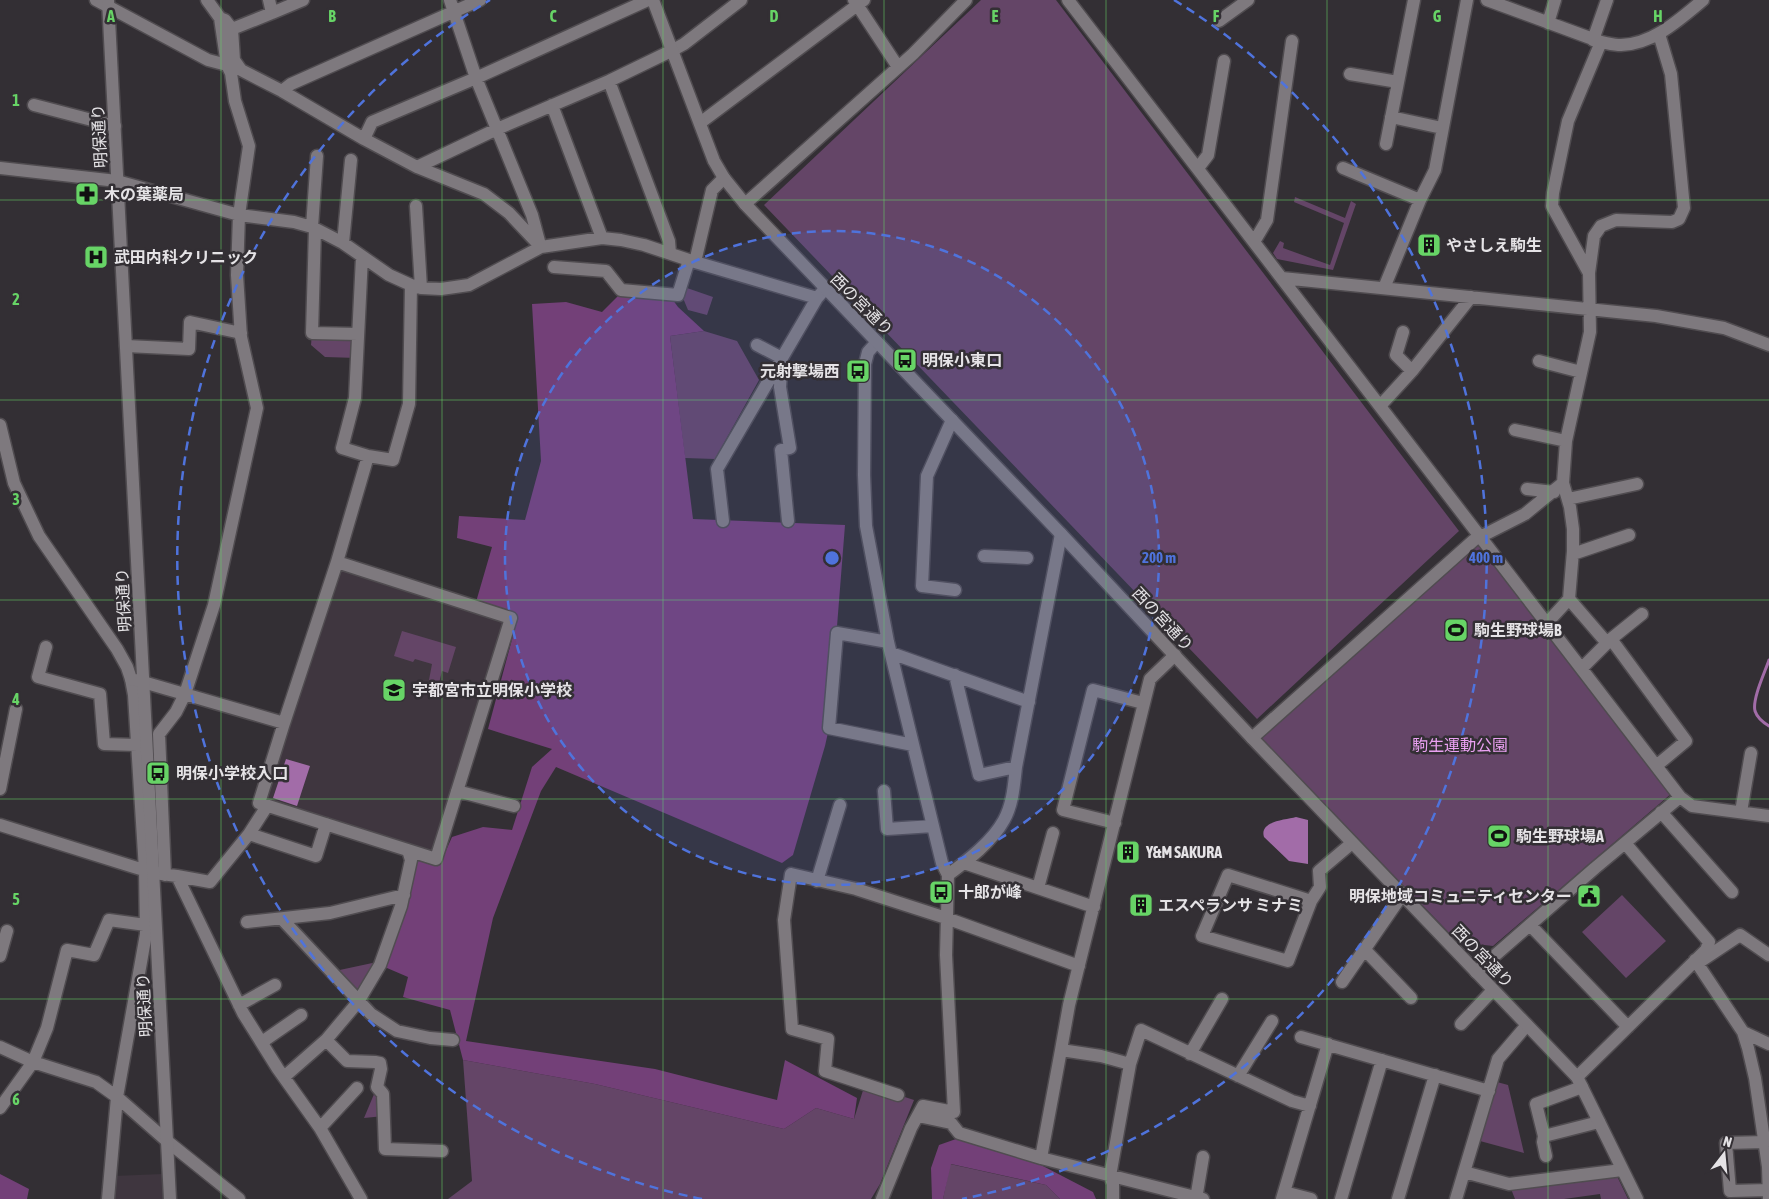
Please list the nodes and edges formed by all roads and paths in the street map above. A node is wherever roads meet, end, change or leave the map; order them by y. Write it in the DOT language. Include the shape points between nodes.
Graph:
graph roads {
  1 [pos="96,0"];
  2 [pos="207,0"];
  3 [pos="302,0"];
  4 [pos="480,0"];
  5 [pos="648,0"];
  6 [pos="653,0"];
  7 [pos="741,0"];
  8 [pos="966,0"];
  9 [pos="1068,0"];
  10 [pos="1248,0"];
  11 [pos="1414,0"];
  12 [pos="1467,0"];
  13 [pos="1555,0"];
  14 [pos="1607,0"];
  15 [pos="1703,0"];
  16 [pos="1491,1"];
  17 [pos="859,2"];
  18 [pos="108,3"];
  19 [pos="270,6"];
  20 [pos="452,6"];
  21 [pos="220,18"];
  22 [pos="1219,21"];
  23 [pos="1548,23"];
  24 [pos="232,29"];
  25 [pos="1659,34"];
  26 [pos="1597,41"];
  27 [pos="1292,42"];
  28 [pos="672,50"];
  29 [pos="1224,61"];
  30 [pos="226,65"];
  31 [pos="898,67"];
  32 [pos="1350,74"];
  33 [pos="476,78"];
  34 [pos="609,81"];
  35 [pos="1398,82"];
  36 [pos="282,91"];
  37 [pos="34,105"];
  38 [pos="552,105"];
  39 [pos="1391,117"];
  40 [pos="700,123"];
  41 [pos="114,126"];
  42 [pos="1442,128"];
  43 [pos="497,129"];
  44 [pos="364,139"];
  45 [pos="1386,144"];
  46 [pos="317,156"];
  47 [pos="351,160"];
  48 [pos="417,167"];
  49 [pos="0,168"];
  50 [pos="1198,168"];
  51 [pos="1343,168"];
  52 [pos="724,178"];
  53 [pos="117,181"];
  54 [pos="1420,200"];
  55 [pos="745,204"];
  56 [pos="416,206"];
  57 [pos="238,215"];
  58 [pos="313,228"];
  59 [pos="602,238"];
  60 [pos="1254,242"];
  61 [pos="343,243"];
  62 [pos="541,247"];
  63 [pos="670,253"];
  64 [pos="362,257"];
  65 [pos="692,262"];
  66 [pos="554,267"];
  67 [pos="1589,273"];
  68 [pos="1282,278"];
  69 [pos="416,286"];
  70 [pos="1384,288"];
  71 [pos="821,294"];
  72 [pos="1471,297"];
  73 [pos="1590,309"];
  74 [pos="1403,332"];
  75 [pos="241,333"];
  76 [pos="358,334"];
  77 [pos="877,342"];
  78 [pos="757,345"];
  79 [pos="1769,345"];
  80 [pos="126,346"];
  81 [pos="782,358"];
  82 [pos="1539,361"];
  83 [pos="1412,371"];
  84 [pos="1581,372"];
  85 [pos="1380,406"];
  86 [pos="952,420"];
  87 [pos="0,425"];
  88 [pos="1515,430"];
  89 [pos="1566,441"];
  90 [pos="368,456"];
  91 [pos="1637,484"];
  92 [pos="1558,487"];
  93 [pos="1527,489"];
  94 [pos="1568,499"];
  95 [pos="723,521"];
  96 [pos="788,521"];
  97 [pos="1061,534"];
  98 [pos="1629,535"];
  99 [pos="1481,536"];
  100 [pos="1573,554"];
  101 [pos="984,556"];
  102 [pos="1027,558"];
  103 [pos="337,562"];
  104 [pos="955,590"];
  105 [pos="1569,599"];
  106 [pos="1642,614"];
  107 [pos="1548,624"];
  108 [pos="1609,641"];
  109 [pos="46,647"];
  110 [pos="889,647"];
  111 [pos="1174,655"];
  112 [pos="1582,668"];
  113 [pos="955,675"];
  114 [pos="137,681"];
  115 [pos="185,694"];
  116 [pos="1029,702"];
  117 [pos="1144,703"];
  118 [pos="16,709"];
  119 [pos="284,723"];
  120 [pos="1252,738"];
  121 [pos="913,744"];
  122 [pos="137,745"];
  123 [pos="1751,752"];
  124 [pos="1016,766"];
  125 [pos="1656,766"];
  126 [pos="0,789"];
  127 [pos="457,791"];
  128 [pos="884,791"];
  129 [pos="1680,797"];
  130 [pos="840,805"];
  131 [pos="267,806"];
  132 [pos="514,806"];
  133 [pos="1661,812"];
  134 [pos="1741,812"];
  135 [pos="1769,816"];
  136 [pos="1115,823"];
  137 [pos="326,824"];
  138 [pos="0,825"];
  139 [pos="933,826"];
  140 [pos="1053,833"];
  141 [pos="249,834"];
  142 [pos="1352,843"];
  143 [pos="1625,843"];
  144 [pos="408,850"];
  145 [pos="964,863"];
  146 [pos="160,873"];
  147 [pos="948,875"];
  148 [pos="817,881"];
  149 [pos="1038,888"];
  150 [pos="1732,892"];
  151 [pos="404,894"];
  152 [pos="1402,895"];
  153 [pos="1311,901"];
  154 [pos="1094,907"];
  155 [pos="946,918"];
  156 [pos="282,919"];
  157 [pos="247,922"];
  158 [pos="146,925"];
  159 [pos="1530,925"];
  160 [pos="7,931"];
  161 [pos="1364,949"];
  162 [pos="1769,955"];
  163 [pos="0,956"];
  164 [pos="1696,962"];
  165 [pos="1079,966"];
  166 [pos="1476,972"];
  167 [pos="1342,982"];
  168 [pos="275,985"];
  169 [pos="1493,990"];
  170 [pos="1411,998"];
  171 [pos="1222,999"];
  172 [pos="358,1002"];
  173 [pos="239,1005"];
  174 [pos="301,1015"];
  175 [pos="1272,1021"];
  176 [pos="1461,1025"];
  177 [pos="1527,1026"];
  178 [pos="1628,1027"];
  179 [pos="1743,1032"];
  180 [pos="1301,1037"];
  181 [pos="326,1040"];
  182 [pos="453,1040"];
  183 [pos="262,1042"];
  184 [pos="1328,1044"];
  185 [pos="1769,1044"];
  186 [pos="0,1047"];
  187 [pos="1061,1050"];
  188 [pos="1190,1054"];
  189 [pos="1382,1060"];
  190 [pos="33,1062"];
  191 [pos="1130,1064"];
  192 [pos="1435,1075"];
  193 [pos="1238,1076"];
  194 [pos="284,1077"];
  195 [pos="1579,1082"];
  196 [pos="357,1088"];
  197 [pos="1489,1091"];
  198 [pos="898,1095"];
  199 [pos="117,1096"];
  200 [pos="1310,1106"];
  201 [pos="0,1108"];
  202 [pos="953,1118"];
  203 [pos="1599,1122"];
  204 [pos="320,1128"];
  205 [pos="1544,1136"];
  206 [pos="167,1142"];
  207 [pos="1765,1142"];
  208 [pos="442,1151"];
  209 [pos="1203,1156"];
  210 [pos="1546,1156"];
  211 [pos="1041,1158"];
  212 [pos="1622,1170"];
  213 [pos="1464,1172"];
  214 [pos="1110,1176"];
  215 [pos="1769,1190"];
  216 [pos="1283,1195"];
  217 [pos="1198,1198"];
  218 [pos="108,1199"];
  219 [pos="170,1199"];
  220 [pos="239,1199"];
  221 [pos="361,1199"];
  222 [pos="882,1199"];
  223 [pos="1114,1199"];
  224 [pos="1311,1199"];
  225 [pos="1341,1199"];
  226 [pos="1398,1199"];
  227 [pos="1456,1199"];
  228 [pos="1637,1199"];
  229 [pos="1769,1199"];
  1 -- 18 [label="street"];
  2 -- 21 [label="street"];
  3 -- 19 [label="street"];
  4 -- 20 [label="street"];
  5 -- 33 [label="street"];
  6 -- 28 [label="street, 西の宮通り"];
  7 -- 28 [label="street"];
  8 -- 31 [label="street"];
  9 -- 50 [label="street"];
  10 -- 22 [label="street"];
  11 -- 35 [label="street"];
  12 -- 42 [label="street"];
  13 -- 23 [label="street"];
  14 -- 26 [label="street"];
  15 -- 25 [label="street"];
  16 -- 23 [label="street"];
  17 -- 31 [label="street"];
  17 -- 40 [label="street"];
  18 -- 30 [label="street" via="208,60"];
  18 -- 41 [label="street, 明保通り"];
  19 -- 24 [label="street"];
  20 -- 33 [label="street"];
  20 -- 36 [label="street"];
  21 -- 24 [label="street"];
  21 -- 30 [label="street"];
  23 -- 26 [label="street"];
  24 -- 36 [label="street" via="234,60 241,70"];
  25 -- 26 [label="street" via="1620,45"];
  25 -- 67 [label="street" via="1671,74 1684,208 1679,219 1672,222 1616,220 1601,226 1594,236"];
  26 -- 67 [label="street" via="1568,121 1552,206"];
  27 -- 60 [label="street" via="1267,220"];
  28 -- 34 [label="street"];
  28 -- 40 [label="street, 西の宮通り"];
  29 -- 50 [label="street" via="1208,155"];
  30 -- 57 [label="street" via="231,73 235,101 249,146"];
  31 -- 55 [label="street"];
  32 -- 35 [label="street"];
  33 -- 43 [label="street"];
  33 -- 44 [label="street" via="372,122"];
  34 -- 38 [label="street"];
  34 -- 63 [label="street" via="669,241"];
  35 -- 39 [label="street"];
  36 -- 44 [label="street"];
  37 -- 41 [label="street"];
  38 -- 43 [label="street"];
  38 -- 59 [label="street"];
  39 -- 42 [label="street"];
  39 -- 45 [label="street"];
  40 -- 52 [label="street, 西の宮通り"];
  41 -- 53 [label="street, 明保通り"];
  42 -- 54 [label="street" via="1435,170"];
  43 -- 48 [label="street"];
  43 -- 62 [label="street" via="532,215"];
  44 -- 48 [label="street"];
  46 -- 58 [label="street"];
  47 -- 61 [label="street"];
  48 -- 62 [label="street" via="484,194 509,213"];
  49 -- 53 [label="street"];
  50 -- 60 [label="street"];
  51 -- 54 [label="street"];
  52 -- 55 [label="street, 西の宮通り"];
  52 -- 65 [label="street" via="712,190"];
  53 -- 57 [label="street"];
  53 -- 80 [label="street, 明保通り"];
  54 -- 70 [label="street"];
  55 -- 71 [label="street, 西の宮通り"];
  56 -- 69 [label="street"];
  57 -- 58 [label="street" via="294,222"];
  57 -- 75 [label="street"];
  58 -- 61 [label="street"];
  58 -- 76 [label="street" via="312,333"];
  59 -- 62 [label="street"];
  59 -- 63 [label="street"];
  60 -- 68 [label="street"];
  61 -- 64 [label="street"];
  62 -- 69 [label="street" via="469,285 442,289"];
  63 -- 65 [label="street"];
  64 -- 69 [label="street" via="389,275"];
  64 -- 76 [label="street"];
  65 -- 66 [label="street" via="678,295 621,290 606,271"];
  65 -- 71 [label="street"];
  67 -- 73 [label="street"];
  68 -- 70 [label="street"];
  68 -- 85 [label="street"];
  69 -- 90 [label="street" via="409,404 393,460"];
  70 -- 72 [label="street"];
  71 -- 77 [label="street, 西の宮通り"];
  71 -- 81 [label="street"];
  72 -- 73 [label="street"];
  72 -- 83 [label="street"];
  73 -- 79 [label="street" via="1724,328"];
  73 -- 84 [label="street" via="1590,332"];
  74 -- 83 [label="street" via="1396,355"];
  75 -- 80 [label="street" via="190,322 188,349"];
  75 -- 115 [label="street" via="257,408 214,605"];
  76 -- 90 [label="street" via="355,398 342,448"];
  77 -- 86 [label="street, 西の宮通り"];
  77 -- 110 [label="street" via="868,352 865,364 865,516"];
  78 -- 81 [label="street"];
  80 -- 114 [label="street, 明保通り"];
  81 -- 95 [label="street" via="717,470"];
  81 -- 96 [label="street" via="780,387 790,448 781,450"];
  82 -- 84 [label="street"];
  83 -- 85 [label="street"];
  84 -- 89 [label="street"];
  85 -- 99 [label="street"];
  86 -- 97 [label="street, 西の宮通り"];
  86 -- 104 [label="street" via="927,476 922,586"];
  87 -- 114 [label="street" via="14,483 39,536"];
  88 -- 89 [label="street"];
  89 -- 92 [label="street"];
  90 -- 103 [label="street"];
  91 -- 94 [label="street"];
  92 -- 93 [label="street"];
  92 -- 94 [label="street"];
  92 -- 99 [label="street" via="1525,514"];
  94 -- 100 [label="street"];
  97 -- 111 [label="street, 西の宮通り"];
  97 -- 116 [label="street"];
  98 -- 100 [label="street"];
  99 -- 107 [label="street"];
  99 -- 120 [label="street"];
  100 -- 105 [label="street"];
  101 -- 102 [label="street"];
  103 -- 119 [label="street"];
  103 -- 127 [label="street" via="511,618"];
  105 -- 107 [label="street"];
  105 -- 108 [label="street"];
  106 -- 108 [label="street"];
  107 -- 112 [label="street"];
  108 -- 112 [label="street"];
  108 -- 125 [label="street" via="1686,741"];
  109 -- 122 [label="street" via="38,677 100,694 104,744"];
  110 -- 113 [label="street"];
  110 -- 121 [label="street"];
  110 -- 121 [label="street" via="837,633 829,728"];
  111 -- 117 [label="street" via="1150,679"];
  111 -- 120 [label="street, 西の宮通り"];
  112 -- 125 [label="street"];
  113 -- 116 [label="street"];
  113 -- 124 [label="street" via="980,775"];
  114 -- 115 [label="street"];
  114 -- 122 [label="street" via="134,696"];
  114 -- 146 [label="street, 明保通り"];
  115 -- 119 [label="street"];
  115 -- 146 [label="street" via="159,734"];
  116 -- 124 [label="street"];
  117 -- 136 [label="street"];
  117 -- 136 [label="street" via="1093,690 1063,810"];
  118 -- 126 [label="street"];
  119 -- 131 [label="street" via="259,803"];
  120 -- 142 [label="street, 西の宮通り"];
  121 -- 139 [label="street"];
  122 -- 146 [label="street"];
  123 -- 134 [label="street"];
  124 -- 145 [label="street" via="1005,820"];
  125 -- 129 [label="street"];
  127 -- 132 [label="street"];
  127 -- 144 [label="street" via="436,859"];
  128 -- 139 [label="street" via="887,828"];
  129 -- 133 [label="street"];
  129 -- 134 [label="street" via="1692,806"];
  130 -- 148 [label="street"];
  131 -- 137 [label="street"];
  131 -- 141 [label="street"];
  133 -- 143 [label="street"];
  133 -- 150 [label="street"];
  134 -- 135 [label="street"];
  136 -- 154 [label="street"];
  137 -- 141 [label="street" via="316,856"];
  137 -- 144 [label="street"];
  138 -- 146 [label="street"];
  139 -- 147 [label="street"];
  140 -- 149 [label="street"];
  141 -- 146 [label="street" via="210,882"];
  142 -- 152 [label="street, 西の宮通り"];
  142 -- 153 [label="street" via="1319,871 1320,887"];
  143 -- 159 [label="street"];
  143 -- 164 [label="street" via="1709,942"];
  144 -- 151 [label="street" via="411,860"];
  145 -- 147 [label="street"];
  145 -- 149 [label="street"];
  146 -- 158 [label="street"];
  146 -- 173 [label="street"];
  146 -- 206 [label="street, 明保通り"];
  147 -- 155 [label="street"];
  148 -- 155 [label="street" via="856,889"];
  148 -- 198 [label="street" via="790,874 784,920 792,1029 828,1039 825,1071"];
  149 -- 154 [label="street"];
  151 -- 156 [label="street" via="330,913"];
  151 -- 172 [label="street" via="380,965"];
  152 -- 161 [label="street"];
  152 -- 166 [label="street, 西の宮通り"];
  153 -- 153 [label="street" via="1228,875 1202,936 1288,961"];
  154 -- 165 [label="street"];
  155 -- 165 [label="street"];
  155 -- 202 [label="street"];
  156 -- 157 [label="street"];
  156 -- 172 [label="street"];
  158 -- 190 [label="street" via="109,920 94,955 67,950 47,1028"];
  158 -- 199 [label="street"];
  159 -- 166 [label="street"];
  159 -- 178 [label="street"];
  160 -- 163 [label="street"];
  161 -- 167 [label="street"];
  161 -- 170 [label="street"];
  162 -- 164 [label="street" via="1740,934"];
  164 -- 178 [label="street"];
  164 -- 179 [label="street"];
  165 -- 187 [label="street"];
  166 -- 169 [label="street, 西の宮通り"];
  168 -- 173 [label="street"];
  169 -- 176 [label="street"];
  169 -- 177 [label="street, 西の宮通り"];
  171 -- 188 [label="street"];
  172 -- 181 [label="street"];
  172 -- 182 [label="street" via="397,1031"];
  173 -- 183 [label="street"];
  174 -- 183 [label="street"];
  175 -- 193 [label="street"];
  177 -- 195 [label="street, 西の宮通り"];
  177 -- 197 [label="street" via="1498,1059"];
  178 -- 195 [label="street"];
  179 -- 185 [label="street"];
  179 -- 207 [label="street" via="1755,1078"];
  180 -- 184 [label="street"];
  181 -- 194 [label="street"];
  181 -- 208 [label="street" via="347,1061 380,1063 377,1087 383,1094 385,1149"];
  183 -- 194 [label="street"];
  184 -- 189 [label="street"];
  184 -- 200 [label="street"];
  186 -- 190 [label="street"];
  187 -- 191 [label="street"];
  187 -- 211 [label="street"];
  188 -- 191 [label="street" via="1141,1030"];
  188 -- 193 [label="street"];
  189 -- 192 [label="street"];
  189 -- 225 [label="street"];
  190 -- 199 [label="street" via="96,1082"];
  190 -- 201 [label="street"];
  191 -- 214 [label="street"];
  192 -- 197 [label="street"];
  192 -- 226 [label="street"];
  193 -- 200 [label="street"];
  194 -- 204 [label="street"];
  195 -- 203 [label="street, 西の宮通り"];
  195 -- 205 [label="street" via="1536,1104"];
  196 -- 204 [label="street"];
  197 -- 213 [label="street"];
  199 -- 206 [label="street"];
  199 -- 218 [label="street"];
  200 -- 216 [label="street"];
  202 -- 211 [label="street" via="959,1133"];
  202 -- 222 [label="street" via="918,1116"];
  203 -- 205 [label="street"];
  203 -- 212 [label="street, 西の宮通り"];
  204 -- 221 [label="street"];
  205 -- 210 [label="street"];
  206 -- 219 [label="street, 明保通り"];
  206 -- 220 [label="street"];
  207 -- 215 [label="street"];
  207 -- 215 [label="street" via="1726,1143 1730,1191"];
  209 -- 217 [label="street"];
  211 -- 214 [label="street"];
  212 -- 213 [label="street" via="1509,1184"];
  212 -- 228 [label="street, 西の宮通り"];
  213 -- 227 [label="street"];
  214 -- 217 [label="street"];
  214 -- 223 [label="street"];
  215 -- 229 [label="street"];
  216 -- 224 [label="street"];
}
